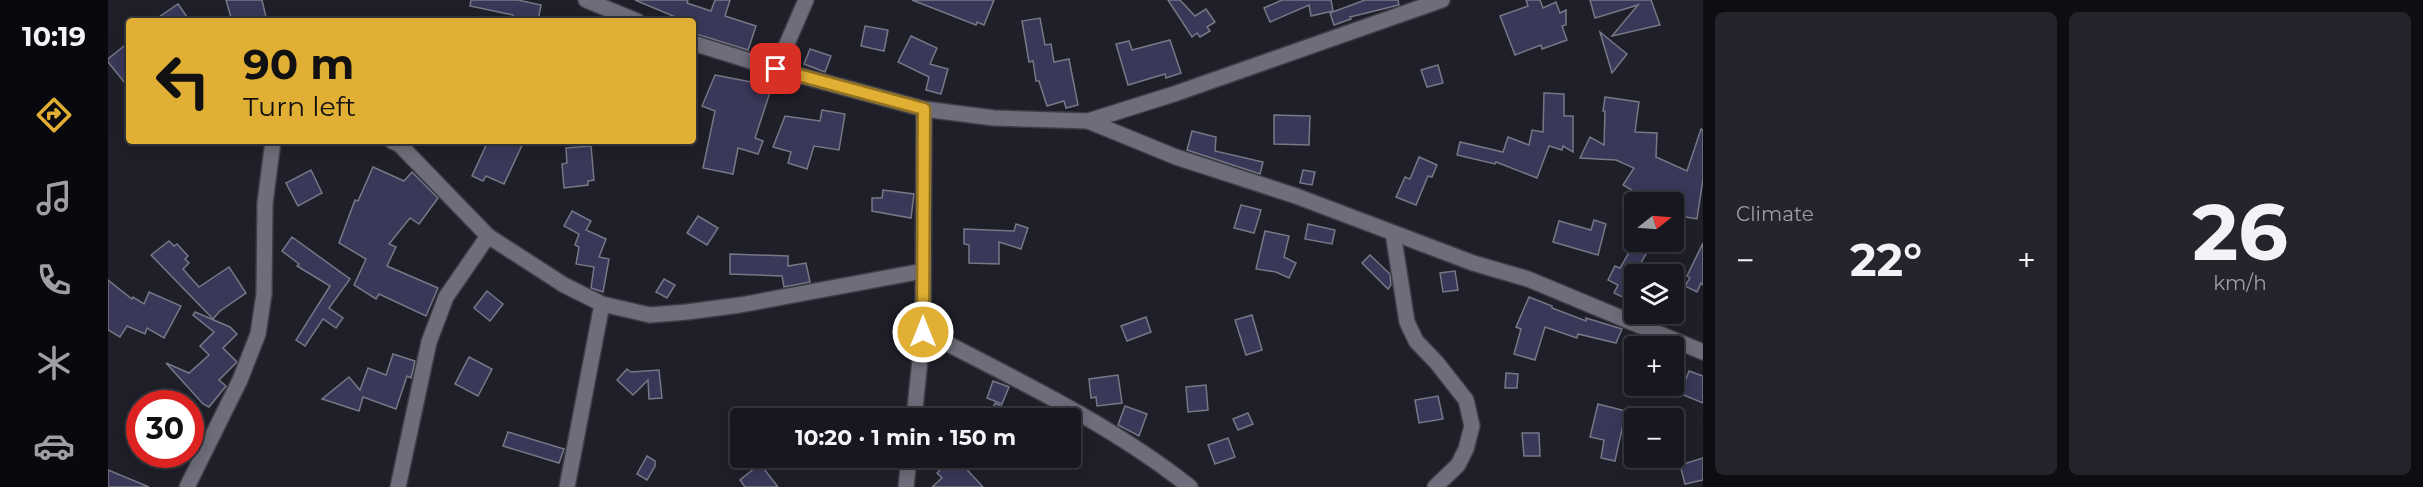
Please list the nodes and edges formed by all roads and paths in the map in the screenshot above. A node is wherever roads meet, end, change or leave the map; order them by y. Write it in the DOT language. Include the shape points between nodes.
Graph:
graph roads {
  1 [pos="586,0"];
  2 [pos="806,0"];
  3 [pos="1442,0"];
  4 [pos="630,18"];
  5 [pos="696,44"];
  6 [pos="776,69"];
  7 [pos="924,109"];
  8 [pos="1088,121"];
  9 [pos="273,144"];
  10 [pos="397,144"];
  11 [pos="1393,233"];
  12 [pos="488,236"];
  13 [pos="923,271"];
  14 [pos="602,303"];
  15 [pos="923,332"];
  16 [pos="1703,352"];
  17 [pos="915,408"];
  18 [pos="908,468"];
  19 [pos="187,487"];
  20 [pos="398,487"];
  21 [pos="567,487"];
  22 [pos="906,487"];
  23 [pos="1190,487"];
  24 [pos="1436,487"];
  1 -- 4 [label="street"];
  2 -- 6 [label="street"];
  3 -- 8 [label="street"];
  5 -- 6 [label="street"];
  6 -- 7 [label="street"];
  7 -- 8 [label="street" via="994,118"];
  7 -- 13 [label="street"];
  8 -- 11 [label="street"];
  9 -- 19 [label="street" via="265,203 264,294 258,334 240,380"];
  10 -- 12 [label="street"];
  11 -- 16 [label="street" via="1528,279"];
  11 -- 24 [label="street" via="1407,322 1416,341 1466,400 1472,426 1458,465"];
  12 -- 14 [label="street" via="564,285"];
  12 -- 20 [label="street" via="446,297 429,342"];
  13 -- 14 [label="street" via="687,312 650,315"];
  13 -- 15 [label="street"];
  14 -- 21 [label="street"];
  15 -- 17 [label="street"];
  15 -- 23 [label="street" via="1087,416"];
  18 -- 22 [label="street"];
}
